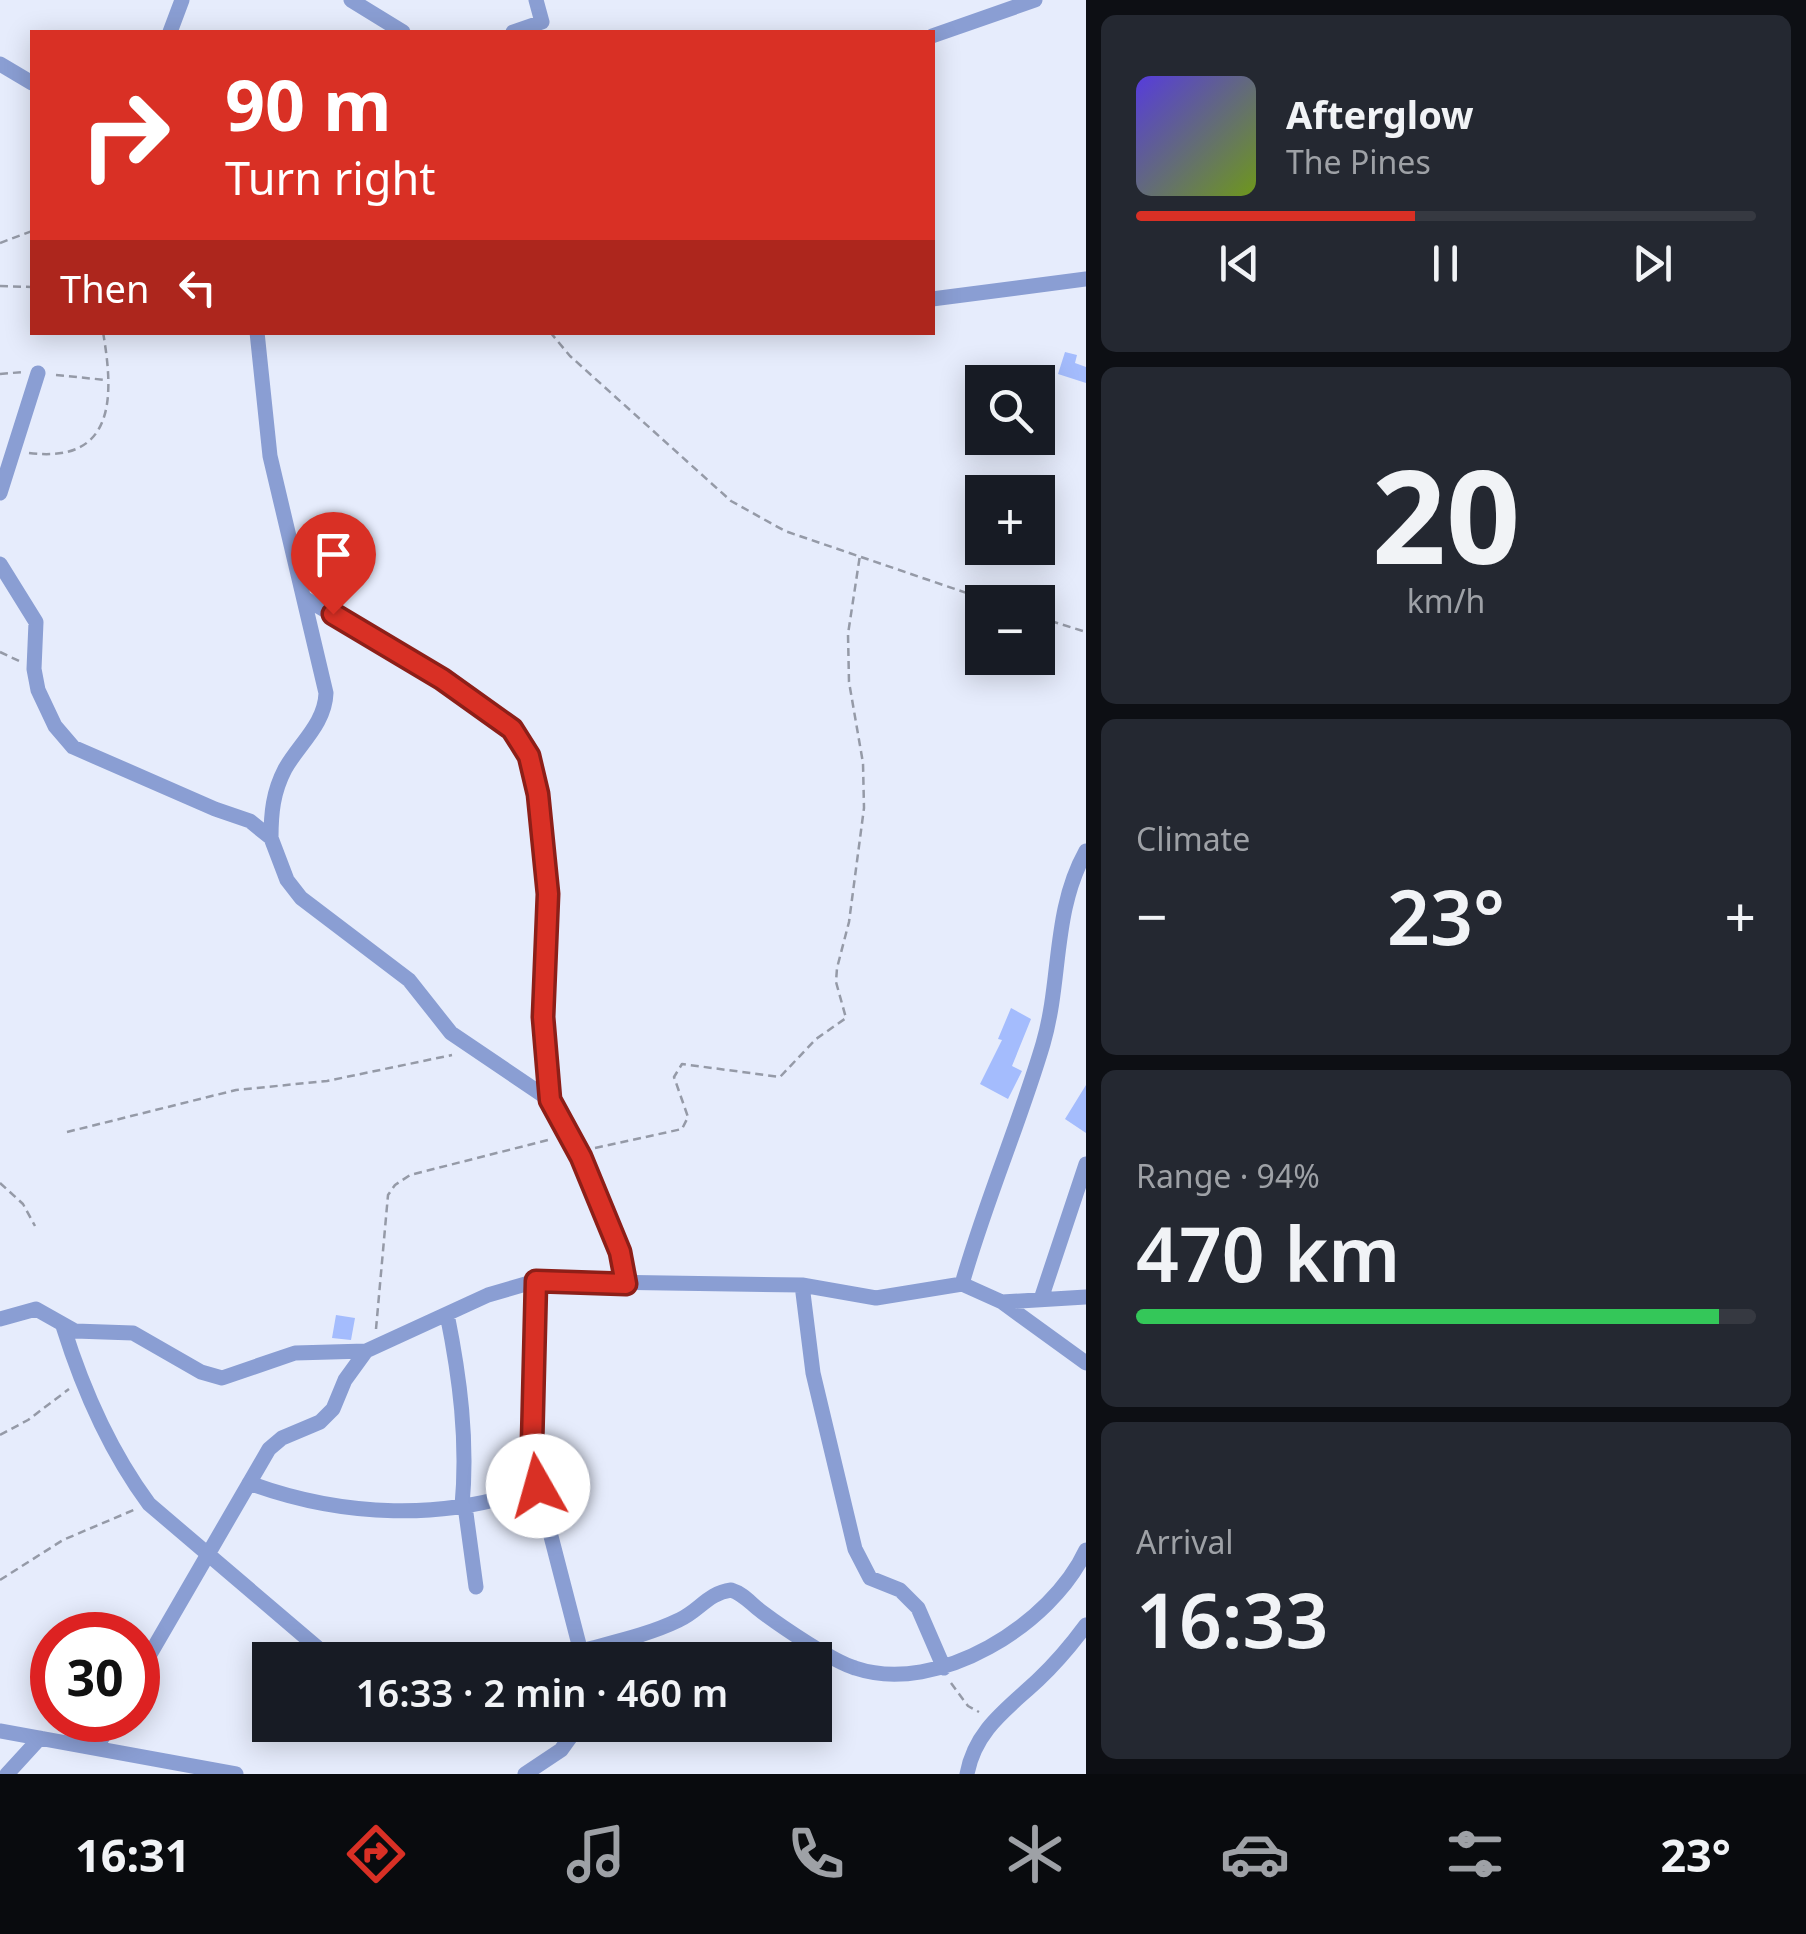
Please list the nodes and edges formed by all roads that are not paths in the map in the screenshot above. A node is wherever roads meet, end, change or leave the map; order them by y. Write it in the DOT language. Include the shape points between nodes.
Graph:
graph roads {
  1 [pos="182,0"];
  2 [pos="351,0"];
  3 [pos="536,0"];
  4 [pos="1035,0"];
  5 [pos="171,30"];
  6 [pos="401,30"];
  7 [pos="520,30"];
  8 [pos="935,35"];
  9 [pos="0,64"];
  10 [pos="30,83"];
  11 [pos="1086,279"];
  12 [pos="935,298"];
  13 [pos="257,335"];
  14 [pos="38,373"];
  15 [pos="0,494"];
  16 [pos="0,564"];
  17 [pos="306,599"];
  18 [pos="272,838"];
  19 [pos="1086,851"];
  20 [pos="550,1100"];
  21 [pos="1086,1164"];
  22 [pos="536,1281"];
  23 [pos="626,1284"];
  24 [pos="962,1284"];
  25 [pos="802,1286"];
  26 [pos="1086,1298"];
  27 [pos="1040,1299"];
  28 [pos="1002,1302"];
  29 [pos="447,1314"];
  30 [pos="0,1319"];
  31 [pos="64,1326"];
  32 [pos="373,1348"];
  33 [pos="1086,1363"];
  34 [pos="250,1483"];
  35 [pos="538,1486"];
  36 [pos="463,1506"];
  37 [pos="1086,1550"];
  38 [pos="208,1554"];
  39 [pos="476,1587"];
  40 [pos="1086,1625"];
  41 [pos="160,1637"];
  42 [pos="311,1642"];
  43 [pos="578,1642"];
  44 [pos="621,1642"];
  45 [pos="811,1642"];
  46 [pos="832,1654"];
  47 [pos="944,1668"];
  48 [pos="0,1731"];
  49 [pos="30,1736"];
  50 [pos="36,1742"];
  51 [pos="65,1742"];
  52 [pos="100,1742"];
  53 [pos="570,1742"];
  54 [pos="97,1747"];
  55 [pos="546,1768"];
  56 [pos="177,1769"];
  57 [pos="7,1774"];
  58 [pos="236,1774"];
  59 [pos="525,1774"];
  60 [pos="967,1774"];
  1 -- 5 [label="street"];
  2 -- 6 [label="street"];
  3 -- 7 [label="street" via="542,22"];
  4 -- 8 [label="street"];
  9 -- 10 [label="street"];
  11 -- 12 [label="street"];
  13 -- 17 [label="street" via="270,456"];
  14 -- 15 [label="street"];
  16 -- 18 [label="street" via="36,622 38,690 73,747 250,820"];
  17 -- 18 [label="street" via="326,708 274,793"];
  17 -- 20 [label="street" via="442,679 512,729 529,756 548,894 543,1017"];
  18 -- 20 [label="street" via="301,898 409,980 451,1034"];
  19 -- 24 [label="street" via="1064,905 1044,1040"];
  20 -- 23 [label="street" via="581,1157 620,1252"];
  21 -- 27 [label="street"];
  22 -- 23 [label="street"];
  22 -- 29 [label="street"];
  22 -- 35 [label="street" via="532,1444"];
  23 -- 25 [label="street"];
  24 -- 25 [label="street" via="876,1298"];
  24 -- 28 [label="street"];
  25 -- 47 [label="street" via="813,1373 854,1549 870,1578 900,1590 918,1608"];
  26 -- 27 [label="street"];
  27 -- 28 [label="street"];
  28 -- 33 [label="street"];
  29 -- 32 [label="street"];
  29 -- 36 [label="street" via="460,1379"];
  30 -- 31 [label="street" via="36,1309"];
  31 -- 32 [label="street" via="132,1333 222,1378 295,1353"];
  31 -- 38 [label="street" via="80,1380 125,1472 149,1504"];
  32 -- 34 [label="street" via="345,1380 332,1408 313,1426 275,1443"];
  34 -- 36 [label="street" via="351,1510"];
  34 -- 38 [label="street"];
  35 -- 36 [label="street"];
  35 -- 43 [label="street"];
  36 -- 39 [label="street"];
  37 -- 47 [label="street" via="1047,1606"];
  38 -- 41 [label="street"];
  38 -- 42 [label="street"];
  40 -- 60 [label="street" via="1042,1677 993,1719"];
  44 -- 45 [label="street" via="676,1622 710,1595 731,1590"];
  46 -- 47 [label="street" via="856,1669"];
  48 -- 49 [label="street"];
  50 -- 57 [label="street"];
  51 -- 54 [label="street"];
  52 -- 54 [label="street"];
  53 -- 55 [label="street"];
  54 -- 56 [label="street"];
  55 -- 59 [label="street"];
  56 -- 58 [label="street"];
}
